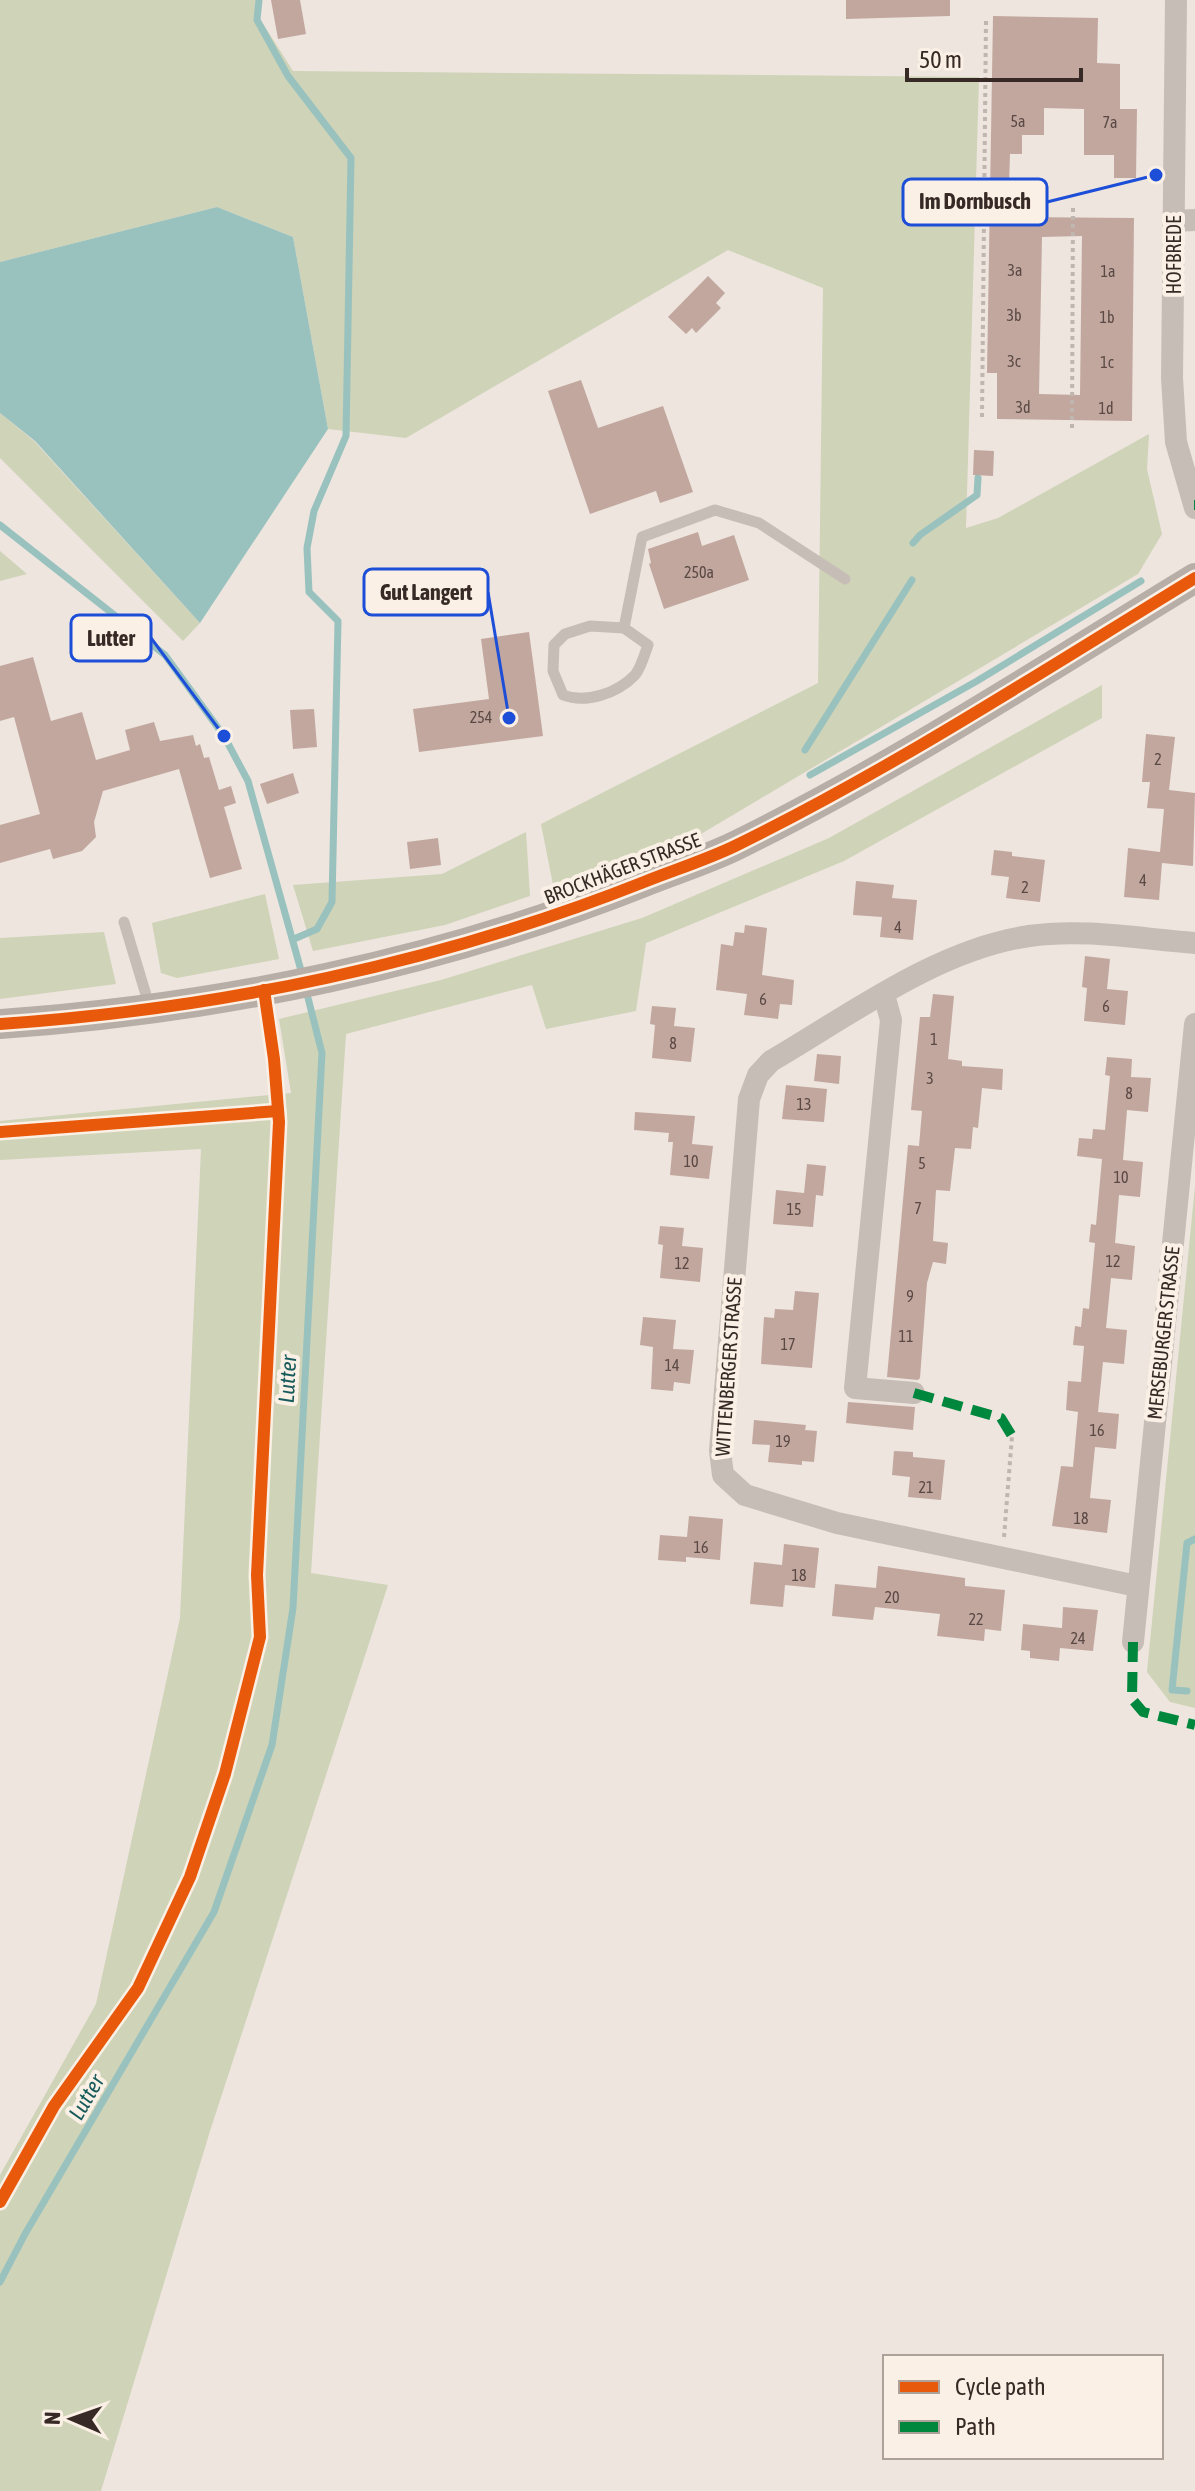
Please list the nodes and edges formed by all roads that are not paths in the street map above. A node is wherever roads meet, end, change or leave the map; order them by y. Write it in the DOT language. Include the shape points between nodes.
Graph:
graph roads {
  1 [pos="1176,0"];
  2 [pos="1184,220"];
  3 [pos="1195,508"];
  4 [pos="1195,578"];
  5 [pos="845,579"];
  6 [pos="624,628"];
  7 [pos="124,922"];
  8 [pos="1195,943"];
  9 [pos="884,995"];
  10 [pos="151,1008"];
  11 [pos="0,1024"];
  12 [pos="1195,1024"];
  13 [pos="914,1393"];
  14 [pos="1137,1586"];
  15 [pos="1133,1642"];
  1 -- 2 [label="street, HOFBREDE"];
  2 -- 3 [label="street, HOFBREDE" via="1172,378 1176,442"];
  4 -- 10 [label="main road, BROCKHÄGER STRASSE" via="875,772 733,847 548,918 361,971"];
  5 -- 6 [label="lane" via="759,523 715,510 642,537"];
  6 -- 6 [label="lane" via="648,645 636,674 603,695 578,701 563,695 553,671 554,645 565,634 590,626"];
  7 -- 10 [label="lane"];
  8 -- 9 [label="street, WITTENBERGER STRASSE" via="1029,936 926,970"];
  9 -- 13 [label="street" via="891,1020 855,1388"];
  9 -- 14 [label="street, WITTENBERGER STRASSE" via="771,1061 758,1075 749,1099 720,1451 723,1475 745,1495 837,1523"];
  10 -- 11 [label="main road, BROCKHÄGER STRASSE"];
  12 -- 14 [label="street, MERSEBURGER STRASSE"];
  14 -- 15 [label="street, MERSEBURGER STRASSE"];
}
